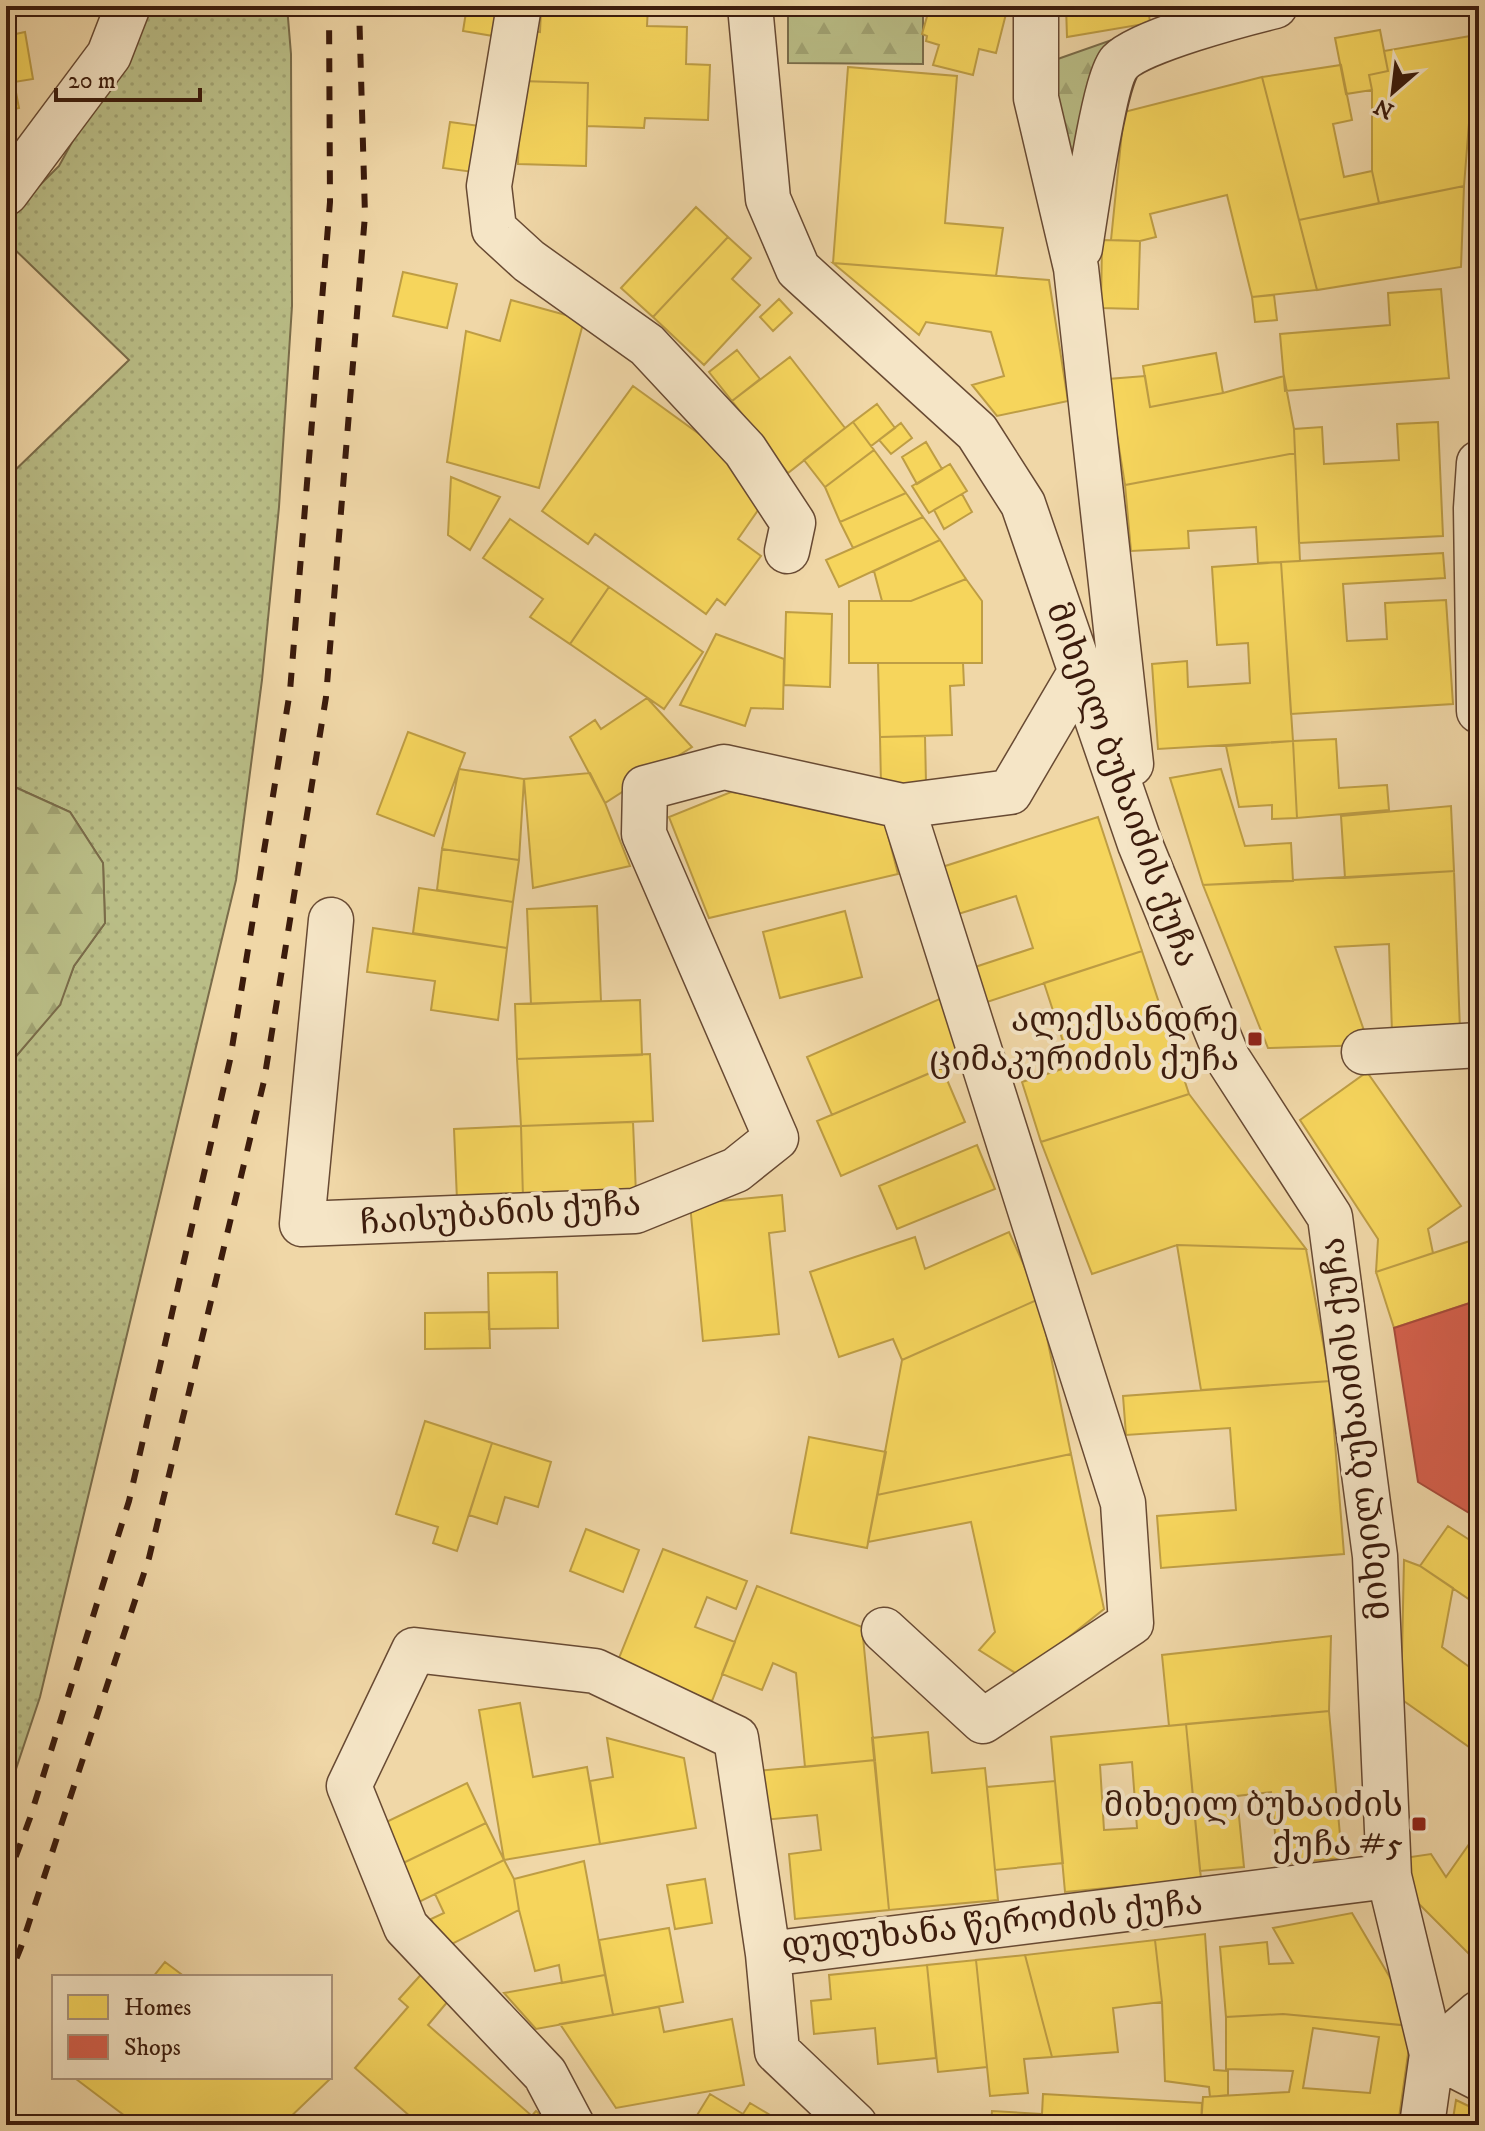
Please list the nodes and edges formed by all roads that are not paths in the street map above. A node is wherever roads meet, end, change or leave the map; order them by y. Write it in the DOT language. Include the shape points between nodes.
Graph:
graph roads {
  1 [pos="128,6"];
  2 [pos="519,6"];
  3 [pos="750,6"];
  4 [pos="1036,6"];
  5 [pos="1275,6"];
  6 [pos="6,193"];
  7 [pos="1076,268"];
  8 [pos="1479,463"];
  9 [pos="787,551"];
  10 [pos="1081,671"];
  11 [pos="1479,711"];
  12 [pos="902,806"];
  13 [pos="1140,844"];
  14 [pos="331,920"];
  15 [pos="1479,1045"];
  16 [pos="1364,1052"];
  17 [pos="884,1630"];
  18 [pos="1389,1876"];
  19 [pos="768,1954"];
  20 [pos="1479,2013"];
  21 [pos="1432,2054"];
  22 [pos="1479,2078"];
  23 [pos="572,2125"];
  24 [pos="855,2125"];
  25 [pos="1422,2125"];
  1 -- 6 [label="street" via="109,55"];
  2 -- 9 [label="street" via="489,186 494,229 529,261 647,345 745,450 793,523"];
  3 -- 10 [label="street, მიხეილ ბუხაიძის ქუჩა" via="768,199 798,269 977,432 1023,504"];
  4 -- 7 [label="street" via="1036,98"];
  5 -- 7 [label="street" via="1137,48 1117,64"];
  7 -- 13 [label="street"];
  8 -- 11 [label="street"];
  10 -- 12 [label="street, ჩაისუბანის ქუჩა" via="1010,792"];
  10 -- 13 [label="street, მიხეილ ბუხაიძის ქუჩა"];
  12 -- 14 [label="street, ჩაისუბანის ქუჩა" via="724,767 645,788 644,834 776,1138 736,1170 635,1211 302,1224"];
  12 -- 17 [label="street" via="1123,1503 1131,1623 983,1721"];
  13 -- 18 [label="street, მიხეილ ბუხაიძის ქუჩა" via="1228,1059 1330,1217 1375,1556"];
  15 -- 16 [label="street"];
  18 -- 19 [label="street, დუდუხანა წეროძის ქუჩა"];
  18 -- 21 [label="street, მიხეილ ბუხაიძის ქუჩა"];
  19 -- 23 [label="street, დუდუხანა წეროძის ქუჩა" via="736,1738 595,1671 414,1650 349,1786 406,1927 545,2074"];
  19 -- 24 [label="street" via="777,2051"];
  20 -- 21 [label="street"];
  21 -- 22 [label="street"];
  21 -- 25 [label="street"];
}
